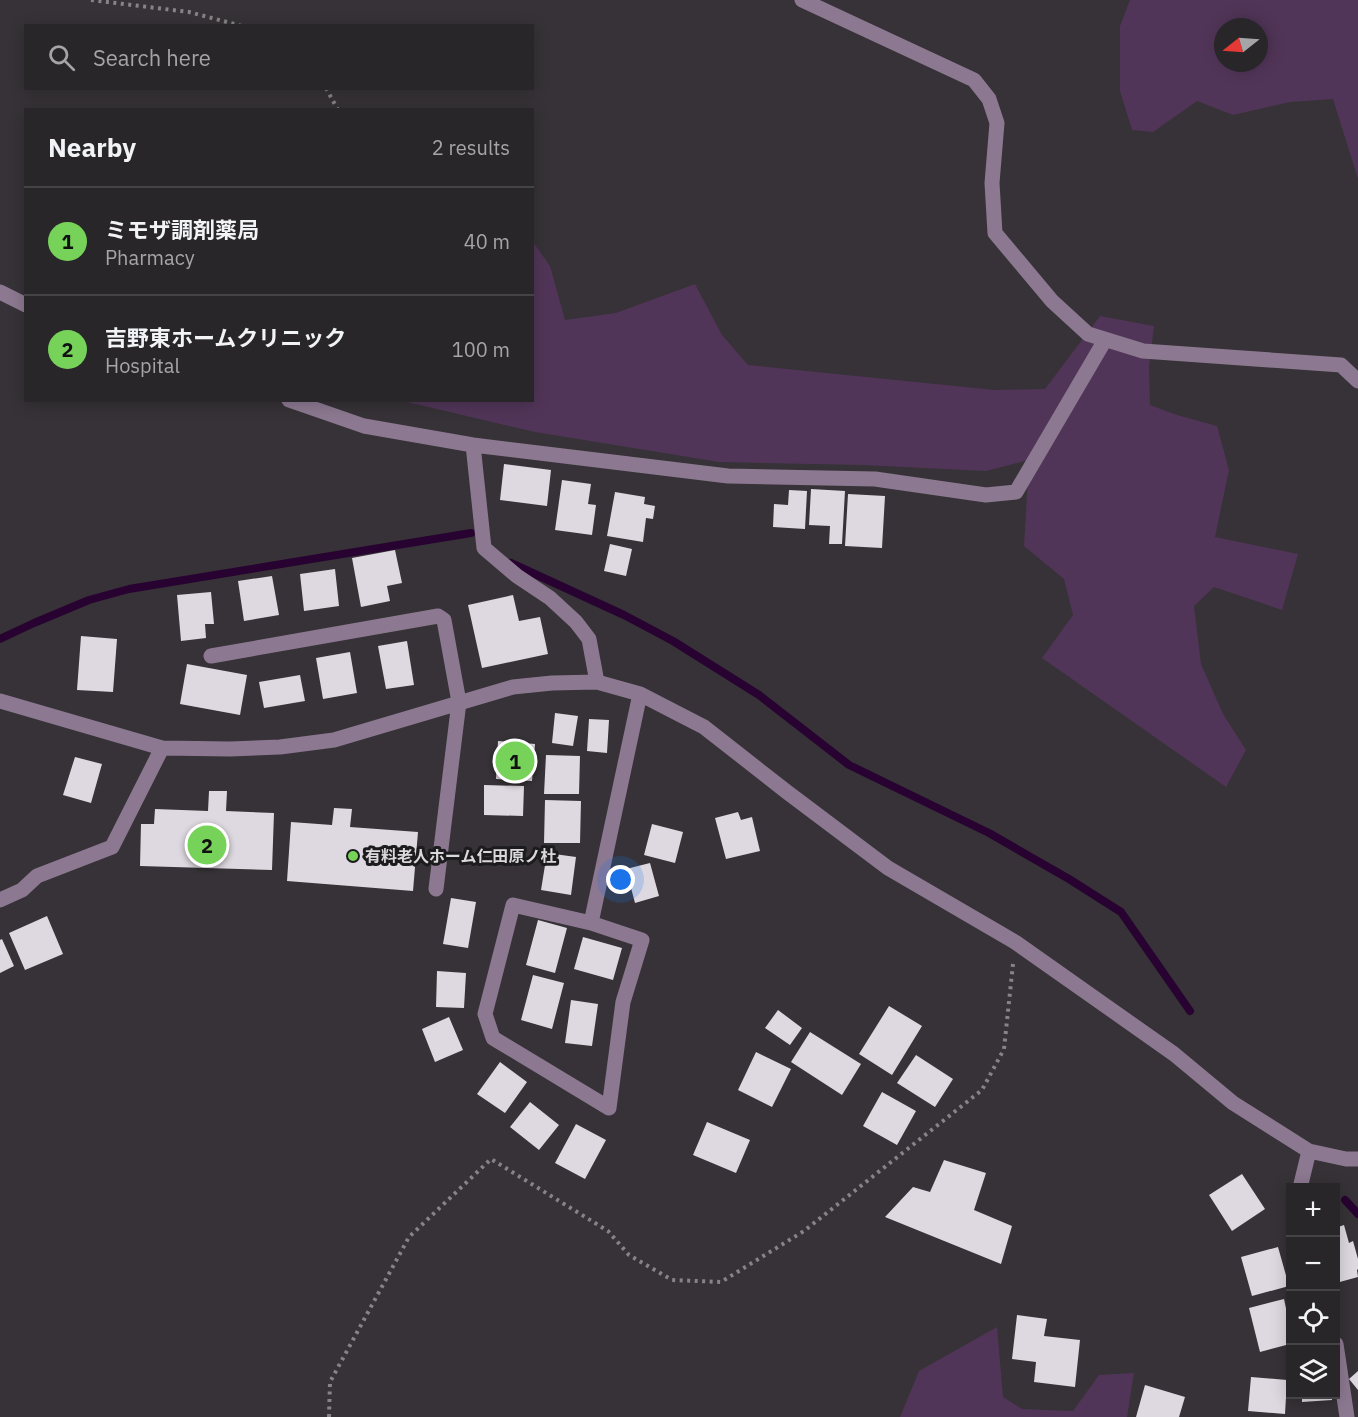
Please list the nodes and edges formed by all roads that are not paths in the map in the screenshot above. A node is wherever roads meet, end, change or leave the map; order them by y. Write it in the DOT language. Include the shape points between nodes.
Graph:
graph roads {
  1 [pos="802,0"];
  2 [pos="0,292"];
  3 [pos="24,304"];
  4 [pos="1105,340"];
  5 [pos="1358,381"];
  6 [pos="295,402"];
  7 [pos="473,445"];
  8 [pos="211,656"];
  9 [pos="597,682"];
  10 [pos="640,694"];
  11 [pos="0,701"];
  12 [pos="459,702"];
  13 [pos="162,748"];
  14 [pos="436,889"];
  15 [pos="0,900"];
  16 [pos="591,923"];
  17 [pos="1309,1151"];
  18 [pos="1358,1159"];
  19 [pos="1301,1183"];
  20 [pos="1335,1345"];
  21 [pos="1347,1417"];
  1 -- 4 [label="street" via="974,81 989,99 997,123 992,183 995,233 1052,301 1088,334"];
  2 -- 3 [label="street"];
  4 -- 5 [label="street" via="1143,351 1341,365"];
  4 -- 7 [label="street" via="1016,492 986,495 876,479 728,476"];
  6 -- 7 [label="street" via="364,426"];
  7 -- 9 [label="street" via="484,548 576,622 589,639"];
  8 -- 12 [label="street" via="438,616 444,620"];
  9 -- 10 [label="street"];
  9 -- 12 [label="street" via="513,687"];
  10 -- 16 [label="street"];
  10 -- 17 [label="street" via="705,727 888,868 1015,942 1174,1054 1233,1103"];
  11 -- 13 [label="street"];
  12 -- 13 [label="street" via="334,740 280,747"];
  12 -- 14 [label="street"];
  13 -- 15 [label="street" via="112,847 37,876 22,890"];
  16 -- 16 [label="street" via="642,940 623,1002 609,1108 493,1038 485,1014 513,904"];
  17 -- 18 [label="street"];
  17 -- 19 [label="street"];
  20 -- 21 [label="street"];
}
